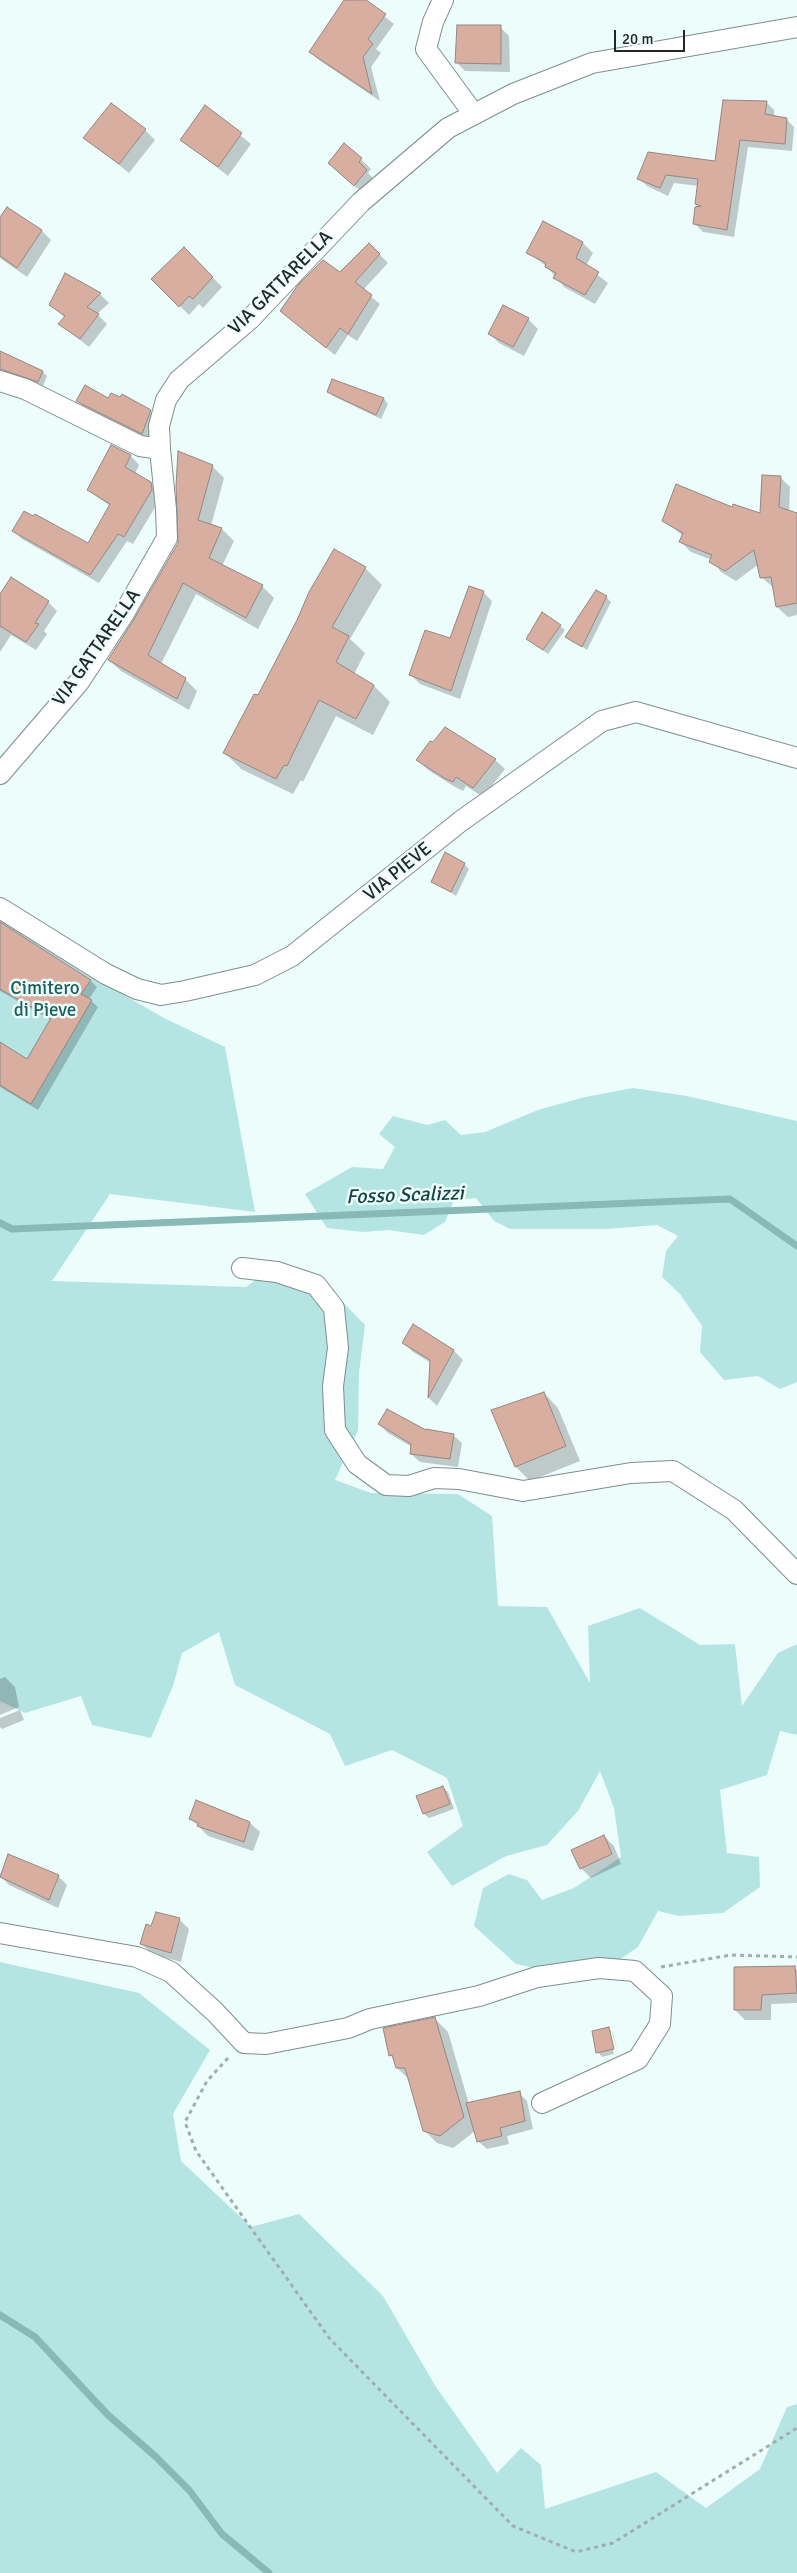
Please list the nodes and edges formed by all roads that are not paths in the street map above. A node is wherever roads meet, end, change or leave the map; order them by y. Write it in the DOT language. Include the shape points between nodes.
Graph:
graph roads {
  1 [pos="444,0"];
  2 [pos="797,27"];
  3 [pos="473,113"];
  4 [pos="0,380"];
  5 [pos="160,449"];
  6 [pos="797,758"];
  7 [pos="0,774"];
  8 [pos="0,908"];
  9 [pos="242,1268"];
  10 [pos="797,1574"];
  11 [pos="0,1933"];
  12 [pos="542,2103"];
  1 -- 3 [label="street" via="433,22 426,49"];
  2 -- 3 [label="street, VIA GATTARELLA" via="592,63"];
  3 -- 5 [label="street, VIA GATTARELLA" via="414,155 361,202 249,320 179,380 166,400 160,426"];
  4 -- 5 [label="street" via="25,389 140,446"];
  5 -- 7 [label="street, VIA GATTARELLA" via="167,538 123,615 78,682"];
  6 -- 8 [label="street, VIA PIEVE" via="636,712 602,721 461,821 292,956 255,975 185,991 160,995 137,989 106,974"];
  9 -- 10 [label="street" via="277,1272 316,1285 334,1308 338,1348 333,1386 335,1430 357,1464 386,1486 409,1486 434,1478 460,1479 523,1491 631,1473 673,1470 734,1510"];
  11 -- 12 [label="street" via="137,1958 171,1972 244,2043 266,2044 348,2028 370,2019 479,1996 537,1977 599,1968 635,1971 662,1996 660,2024 638,2059"];
}
